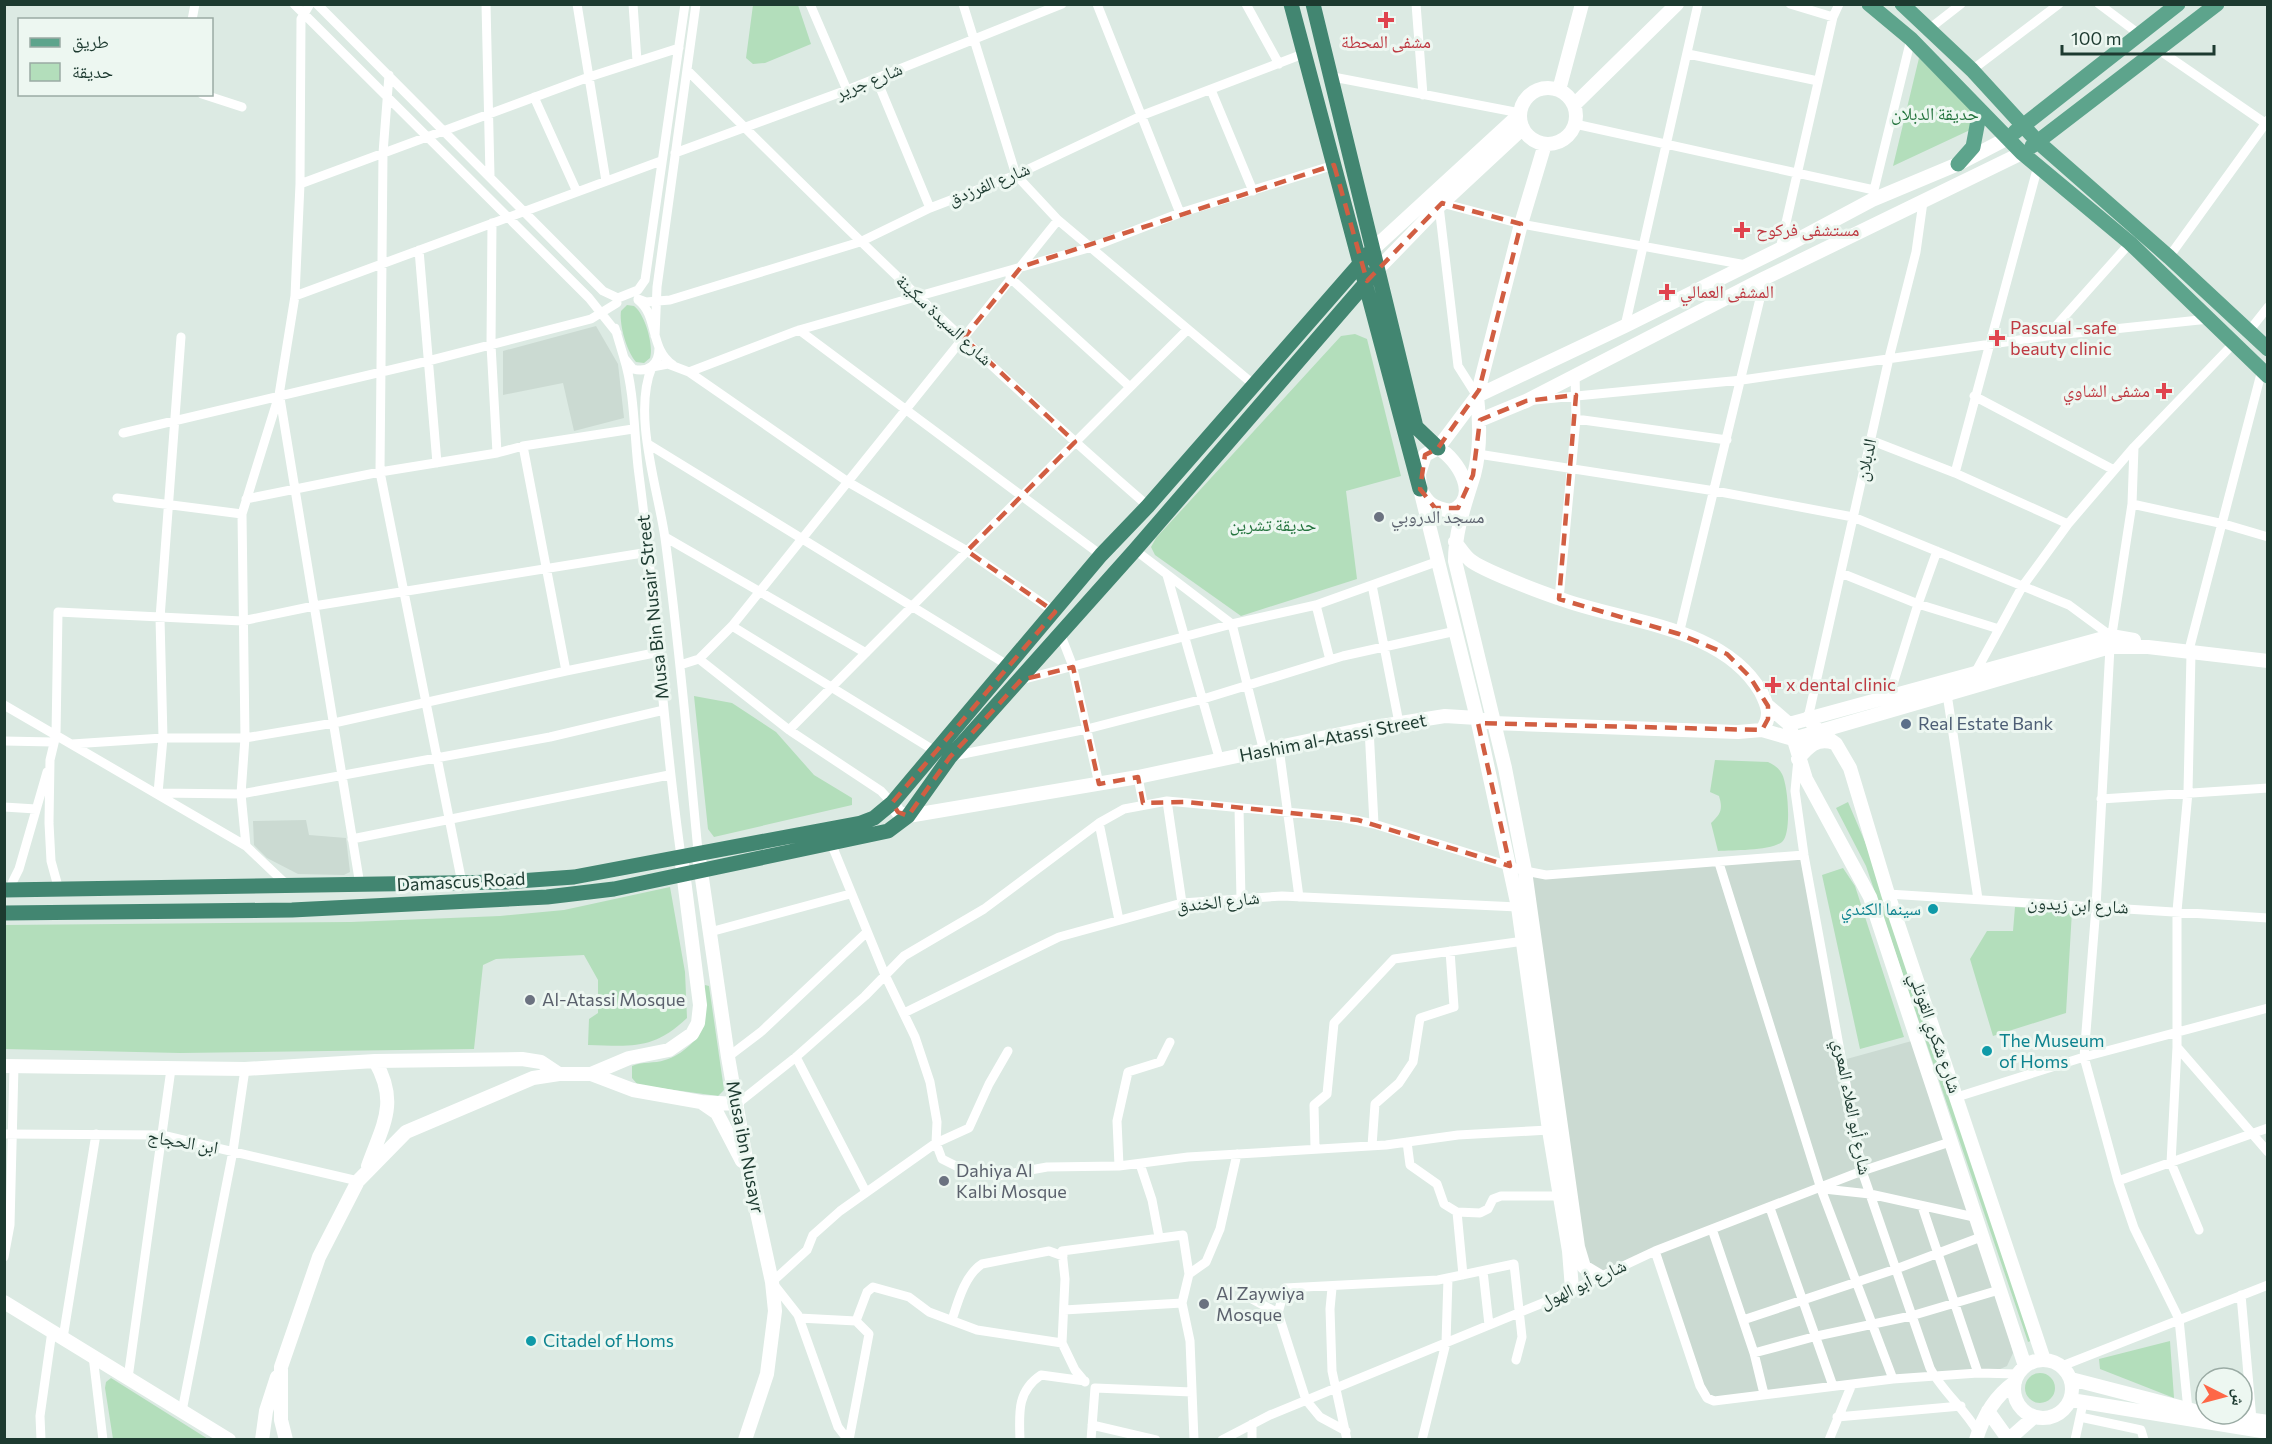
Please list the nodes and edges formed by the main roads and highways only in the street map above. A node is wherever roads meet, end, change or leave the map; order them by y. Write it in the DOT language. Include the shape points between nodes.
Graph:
graph roads {
  1 [pos="1291,4"];
  2 [pos="1313,4"];
  3 [pos="1582,4"];
  4 [pos="1677,4"];
  5 [pos="1869,4"];
  6 [pos="1902,4"];
  7 [pos="2178,4"];
  8 [pos="2217,4"];
  9 [pos="1559,90"];
  10 [pos="1574,105"];
  11 [pos="1980,110"];
  12 [pos="1520,114"];
  13 [pos="2023,127"];
  14 [pos="1523,128"];
  15 [pos="2008,138"];
  16 [pos="2038,142"];
  17 [pos="1545,144"];
  18 [pos="2022,153"];
  19 [pos="1958,164"];
  20 [pos="1366,255"];
  21 [pos="1377,270"];
  22 [pos="1367,283"];
  23 [pos="2258,325"];
  24 [pos="2268,349"];
  25 [pos="2265,373"];
  26 [pos="1477,396"];
  27 [pos="1480,420"];
  28 [pos="1438,448"];
  29 [pos="1420,489"];
  30 [pos="1466,495"];
  31 [pos="1455,542"];
  32 [pos="2111,641"];
  33 [pos="2191,649"];
  34 [pos="2268,653"];
  35 [pos="2268,661"];
  36 [pos="1768,706"];
  37 [pos="1477,718"];
  38 [pos="1808,718"];
  39 [pos="1493,723"];
  40 [pos="1789,724"];
  41 [pos="1762,730"];
  42 [pos="1818,731"];
  43 [pos="1794,739"];
  44 [pos="1836,744"];
  45 [pos="1798,759"];
  46 [pos="892,803"];
  47 [pos="908,816"];
  48 [pos="698,851"];
  49 [pos="681,856"];
  50 [pos="699,869"];
  51 [pos="684,874"];
  52 [pos="7,890"];
  53 [pos="4,913"];
  54 [pos="375,1061"];
  55 [pos="9,1066"];
  56 [pos="559,1074"];
  57 [pos="591,1074"];
  58 [pos="701,1102"];
  59 [pos="737,1104"];
  60 [pos="749,1176"];
  61 [pos="362,1177"];
  62 [pos="1599,1276"];
  63 [pos="1572,1289"];
  64 [pos="4,1302"];
  65 [pos="2044,1360"];
  66 [pos="281,1367"];
  67 [pos="2019,1374"];
  68 [pos="2071,1379"];
  69 [pos="2077,1402"];
  70 [pos="1988,1411"];
  71 [pos="2194,1411"];
  72 [pos="2034,1417"];
  73 [pos="2268,1422"];
  74 [pos="2245,1430"];
  75 [pos="2268,1432"];
  76 [pos="1977,1436"];
  77 [pos="2008,1439"];
  78 [pos="229,1440"];
  79 [pos="262,1440"];
  80 [pos="285,1440"];
  81 [pos="745,1440"];
  1 -- 20 [label="highway" via="1334,165"];
  2 -- 20 [label="highway"];
  3 -- 9 [label="main road"];
  4 -- 10 [label="main road"];
  5 -- 11 [label="main road" via="1911,39"];
  6 -- 13 [label="main road" via="1972,70"];
  7 -- 13 [label="main road"];
  8 -- 16 [label="main road"];
  9 -- 10 [label="main road"];
  9 -- 12 [label="main road" via="1549,88 1530,95"];
  10 -- 17 [label="main road" via="1575,124 1563,140"];
  11 -- 15 [label="main road"];
  11 -- 19 [label="main road" via="1973,147"];
  12 -- 14 [label="main road"];
  12 -- 20 [label="main road"];
  13 -- 15 [label="main road"];
  13 -- 16 [label="main road"];
  14 -- 17 [label="main road"];
  14 -- 21 [label="main road"];
  15 -- 18 [label="main road"];
  15 -- 19 [label="main road"];
  16 -- 18 [label="main road"];
  16 -- 23 [label="main road" via="2169,257"];
  17 -- 26 [label="main road"];
  18 -- 25 [label="main road" via="2130,243"];
  18 -- 27 [label="main road" via="1526,401"];
  19 -- 26 [label="main road" via="1873,195 1780,249"];
  20 -- 21 [label="highway"];
  20 -- 22 [label="highway"];
  20 -- 46 [label="highway, Damascus Road" via="1101,555"];
  21 -- 22 [label="highway"];
  21 -- 28 [label="highway" via="1416,426"];
  22 -- 29 [label="highway"];
  22 -- 47 [label="highway" via="950,757"];
  23 -- 24 [label="main road"];
  26 -- 27 [label="main road"];
  26 -- 28 [label="main road"];
  27 -- 30 [label="main road" via="1478,454"];
  28 -- 29 [label="main road" via="1425,455 1419,474"];
  28 -- 30 [label="main road" via="1458,465"];
  29 -- 30 [label="main road" via="1435,508 1451,511 1458,508"];
  29 -- 37 [label="main road"];
  30 -- 31 [label="main road"];
  31 -- 36 [label="main road" via="1470,560 1559,599 1679,634 1727,654 1750,677"];
  31 -- 39 [label="main road" via="1455,561"];
  32 -- 33 [label="main road"];
  32 -- 38 [label="main road"];
  32 -- 42 [label="main road"];
  33 -- 34 [label="main road"];
  33 -- 35 [label="main road"];
  36 -- 40 [label="main road"];
  36 -- 41 [label="main road"];
  37 -- 39 [label="main road, Hashim al-Atassi Street"];
  37 -- 47 [label="main road, Hashim al-Atassi Street" via="1445,716 1399,723 1138,777"];
  37 -- 63 [label="main road" via="1524,941"];
  38 -- 40 [label="main road"];
  38 -- 42 [label="main road, شارع شكري القوتلي"];
  39 -- 41 [label="main road, Hashim al-Atassi Street"];
  39 -- 62 [label="main road" via="1525,871 1578,1247 1584,1267"];
  40 -- 43 [label="main road, شارع شكري القوتلي"];
  41 -- 43 [label="main road, Hashim al-Atassi Street"];
  42 -- 43 [label="main road"];
  42 -- 44 [label="main road, شارع شكري القوتلي"];
  43 -- 45 [label="main road, شارع شكري القوتلي"];
  44 -- 45 [label="main road" via="1812,744"];
  44 -- 65 [label="main road, شارع شكري القوتلي" via="1850,768 1888,894"];
  45 -- 67 [label="main road, شارع شكري القوتلي" via="1870,897 1999,1290"];
  46 -- 47 [label="main road" via="898,812"];
  46 -- 48 [label="highway, Damascus Road" via="861,823"];
  47 -- 50 [label="highway, Damascus Road" via="888,831"];
  48 -- 49 [label="highway, Damascus Road"];
  48 -- 50 [label="main road, Musa ibn Nusayr"];
  49 -- 51 [label="main road"];
  49 -- 52 [label="highway, Damascus Road" via="574,877 462,883"];
  50 -- 51 [label="highway, Damascus Road"];
  50 -- 59 [label="main road, Musa ibn Nusayr"];
  51 -- 53 [label="highway, Damascus Road" via="614,889 547,897 292,910"];
  51 -- 57 [label="main road" via="700,1005 698,1023 685,1040 669,1050 629,1058"];
  54 -- 55 [label="main road" via="245,1069"];
  54 -- 56 [label="main road" via="522,1059 541,1062"];
  54 -- 61 [label="main road" via="389,1102"];
  56 -- 57 [label="main road"];
  56 -- 61 [label="main road" via="532,1078 406,1132"];
  57 -- 58 [label="main road" via="633,1090"];
  58 -- 59 [label="main road"];
  58 -- 60 [label="main road" via="717,1113"];
  59 -- 60 [label="main road, Musa ibn Nusayr"];
  60 -- 81 [label="main road, Musa ibn Nusayr" via="775,1311 767,1374"];
  61 -- 66 [label="main road" via="319,1257"];
  64 -- 78 [label="main road"];
  65 -- 67 [label="main road"];
  65 -- 68 [label="main road" via="2062,1366"];
  66 -- 79 [label="main road" via="266,1411"];
  66 -- 80 [label="main road"];
  67 -- 70 [label="main road"];
  67 -- 72 [label="main road" via="2017,1403"];
  68 -- 69 [label="main road"];
  68 -- 71 [label="main road"];
  69 -- 72 [label="main road" via="2056,1416"];
  69 -- 74 [label="main road"];
  70 -- 76 [label="main road"];
  70 -- 77 [label="main road"];
  72 -- 77 [label="main road"];
  73 -- 74 [label="main road"];
  74 -- 75 [label="main road"];
}
